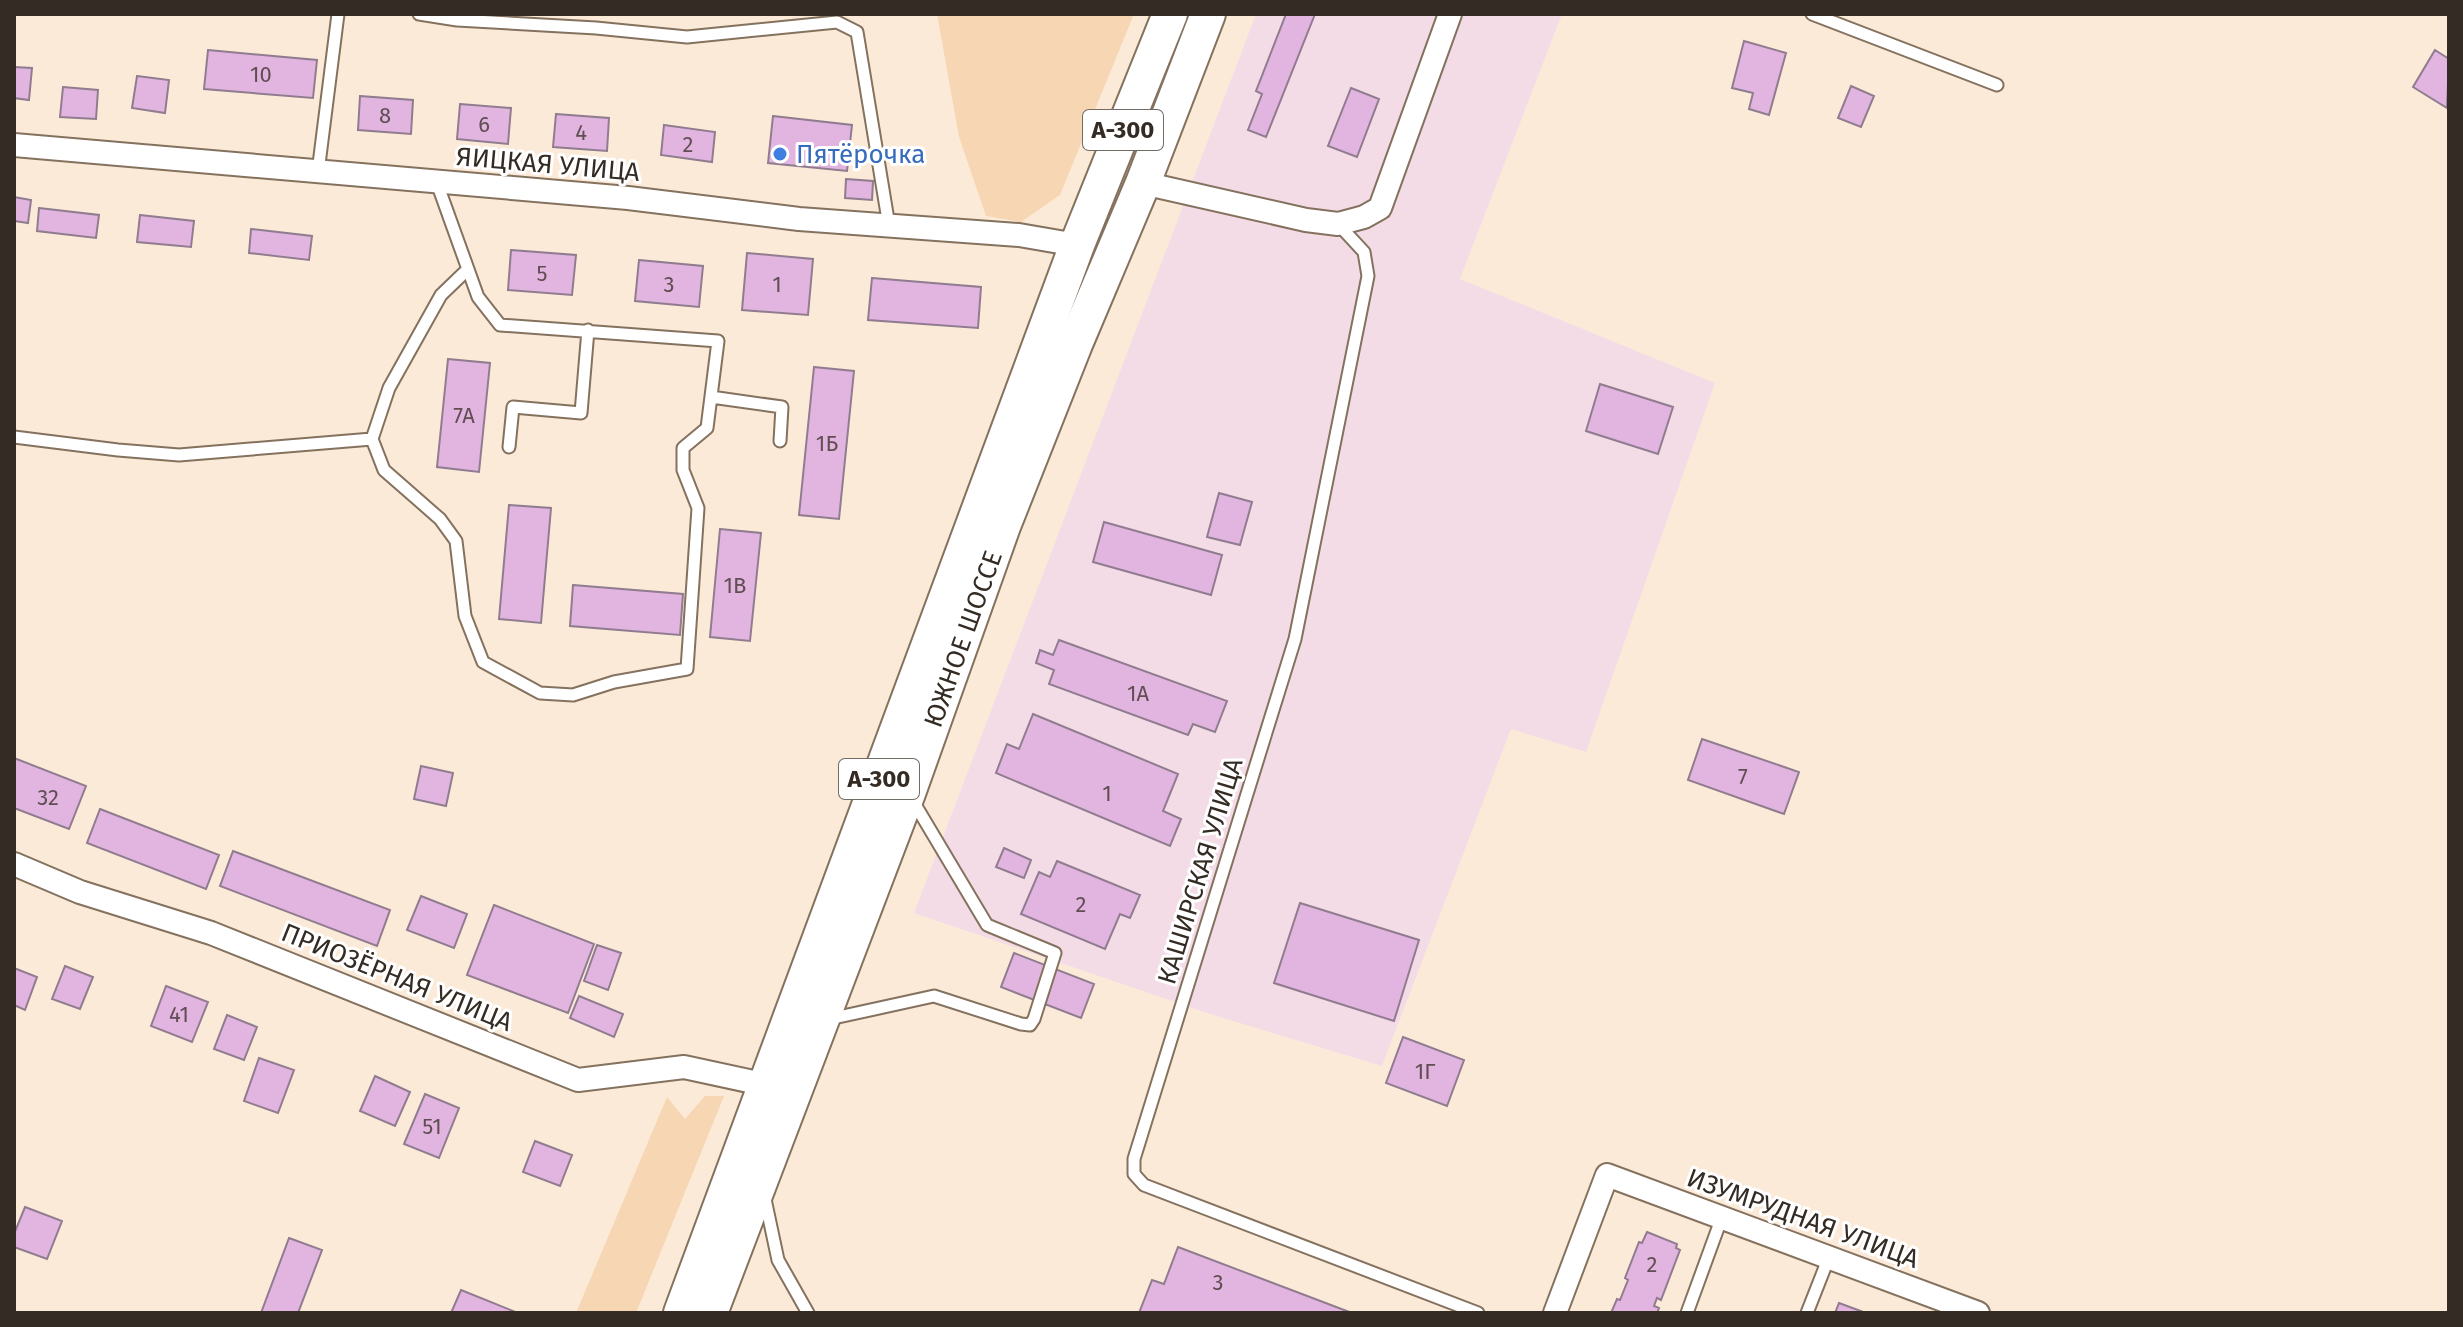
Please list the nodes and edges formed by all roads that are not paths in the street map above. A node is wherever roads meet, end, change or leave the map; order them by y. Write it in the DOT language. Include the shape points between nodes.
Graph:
graph roads {
  1 [pos="338,14"];
  2 [pos="419,14"];
  3 [pos="1170,14"];
  4 [pos="1208,14"];
  5 [pos="1450,14"];
  6 [pos="1812,14"];
  7 [pos="1997,85"];
  8 [pos="14,145"];
  9 [pos="318,172"];
  10 [pos="437,183"];
  11 [pos="1143,183"];
  12 [pos="1338,224"];
  13 [pos="889,226"];
  14 [pos="1077,245"];
  15 [pos="468,269"];
  16 [pos="588,330"];
  17 [pos="711,397"];
  18 [pos="14,437"];
  19 [pos="372,439"];
  20 [pos="780,441"];
  21 [pos="509,447"];
  22 [pos="908,793"];
  23 [pos="14,864"];
  24 [pos="820,1021"];
  25 [pos="767,1085"];
  26 [pos="761,1178"];
  27 [pos="1722,1217"];
  28 [pos="1829,1257"];
  29 [pos="681,1313"];
  30 [pos="710,1313"];
  31 [pos="808,1313"];
  32 [pos="1478,1313"];
  33 [pos="1555,1313"];
  34 [pos="1687,1313"];
  35 [pos="1807,1313"];
  36 [pos="1978,1313"];
  1 -- 9 [label="lane"];
  2 -- 13 [label="lane" via="687,37 837,22 857,32"];
  3 -- 14 [label="main road, ЮЖНОЕ ШОССЕ / А-300"];
  4 -- 11 [label="main road, ЮЖНОЕ ШОССЕ / А-300"];
  5 -- 12 [label="street" via="1380,208"];
  6 -- 7 [label="lane"];
  8 -- 9 [label="street, ЯИЦКАЯ УЛИЦА"];
  9 -- 10 [label="street, ЯИЦКАЯ УЛИЦА"];
  10 -- 13 [label="street, ЯИЦКАЯ УЛИЦА"];
  10 -- 15 [label="lane"];
  11 -- 12 [label="street"];
  11 -- 22 [label="main road, ЮЖНОЕ ШОССЕ / А-300" via="1003,526"];
  12 -- 32 [label="lane, КАШИРСКАЯ УЛИЦА" via="1364,252 1368,276 1295,639 1134,1159 1134,1174 1144,1185"];
  13 -- 14 [label="street, ЯИЦКАЯ УЛИЦА" via="1019,235"];
  14 -- 25 [label="main road, ЮЖНОЕ ШОССЕ / А-300"];
  15 -- 16 [label="lane" via="478,297 500,325"];
  15 -- 19 [label="lane" via="441,295 389,388"];
  16 -- 17 [label="lane" via="718,341"];
  16 -- 21 [label="lane" via="581,413 513,407"];
  17 -- 19 [label="lane" via="707,428 683,448 683,470 698,508 687,669 573,695 540,693 483,662 465,616 456,541 440,519 384,470"];
  17 -- 20 [label="lane" via="782,407"];
  18 -- 19 [label="lane" via="179,455"];
  22 -- 24 [label="main road, ЮЖНОЕ ШОССЕ / А-300"];
  22 -- 24 [label="lane" via="987,925 1055,953 1034,1019 1030,1025 1021,1024 934,996"];
  23 -- 25 [label="street, ПРИОЗЁРНАЯ УЛИЦА" via="80,892 211,933 578,1080 684,1067"];
  24 -- 26 [label="main road, ЮЖНОЕ ШОССЕ / А-300"];
  25 -- 29 [label="main road, ЮЖНОЕ ШОССЕ / А-300"];
  26 -- 30 [label="main road, ЮЖНОЕ ШОССЕ / А-300"];
  26 -- 31 [label="lane" via="778,1260"];
  27 -- 28 [label="street, ИЗУМРУДНАЯ УЛИЦА"];
  27 -- 33 [label="street, ИЗУМРУДНАЯ УЛИЦА" via="1607,1175"];
  27 -- 34 [label="lane"];
  28 -- 35 [label="lane"];
  28 -- 36 [label="street, ИЗУМРУДНАЯ УЛИЦА"];
}
